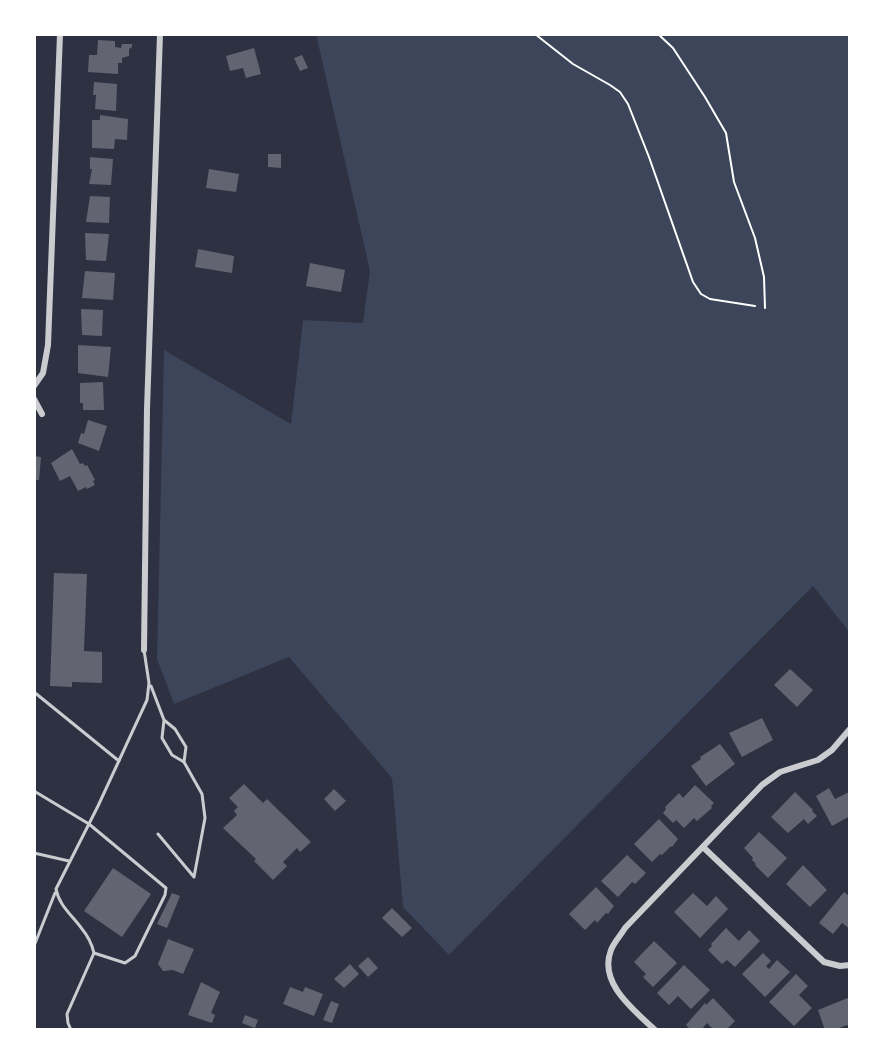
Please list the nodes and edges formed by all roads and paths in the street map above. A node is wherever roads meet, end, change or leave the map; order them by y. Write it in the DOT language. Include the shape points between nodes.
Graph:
graph roads {
  1 [pos="60,34"];
  2 [pos="160,34"];
  3 [pos="535,34"];
  4 [pos="658,34"];
  5 [pos="755,306"];
  6 [pos="765,308"];
  7 [pos="34,386"];
  8 [pos="34,399"];
  9 [pos="42,414"];
  10 [pos="144,650"];
  11 [pos="149,683"];
  12 [pos="34,692"];
  13 [pos="164,720"];
  14 [pos="850,729"];
  15 [pos="119,761"];
  16 [pos="184,762"];
  17 [pos="34,791"];
  18 [pos="89,824"];
  19 [pos="158,834"];
  20 [pos="703,847"];
  21 [pos="34,853"];
  22 [pos="71,861"];
  23 [pos="56,889"];
  24 [pos="34,946"];
  25 [pos="94,953"];
  26 [pos="850,965"];
  27 [pos="71,1030"];
  28 [pos="655,1030"];
  1 -- 7 [label="street" via="48,345 43,373"];
  2 -- 10 [label="street"];
  3 -- 5 [label="path" via="620,92 628,104 701,294"];
  4 -- 6 [label="path" via="673,48 726,133 734,182 764,277"];
  8 -- 9 [label="street"];
  10 -- 11 [label="lane"];
  11 -- 13 [label="lane"];
  11 -- 15 [label="lane" via="147,700"];
  12 -- 15 [label="lane"];
  13 -- 16 [label="lane" via="186,747"];
  13 -- 16 [label="lane" via="162,738 172,755"];
  14 -- 20 [label="street" via="818,760 780,772 762,785"];
  15 -- 18 [label="lane"];
  16 -- 19 [label="lane" via="202,794 205,818 194,877"];
  17 -- 18 [label="lane"];
  18 -- 22 [label="lane"];
  18 -- 25 [label="lane" via="166,888 135,956 125,963"];
  20 -- 26 [label="street" via="824,962"];
  20 -- 28 [label="street" via="625,928 610,951 613,983"];
  21 -- 22 [label="lane"];
  22 -- 23 [label="lane"];
  23 -- 24 [label="lane"];
  23 -- 25 [label="lane"];
  25 -- 27 [label="lane" via="67,1014"];
}
